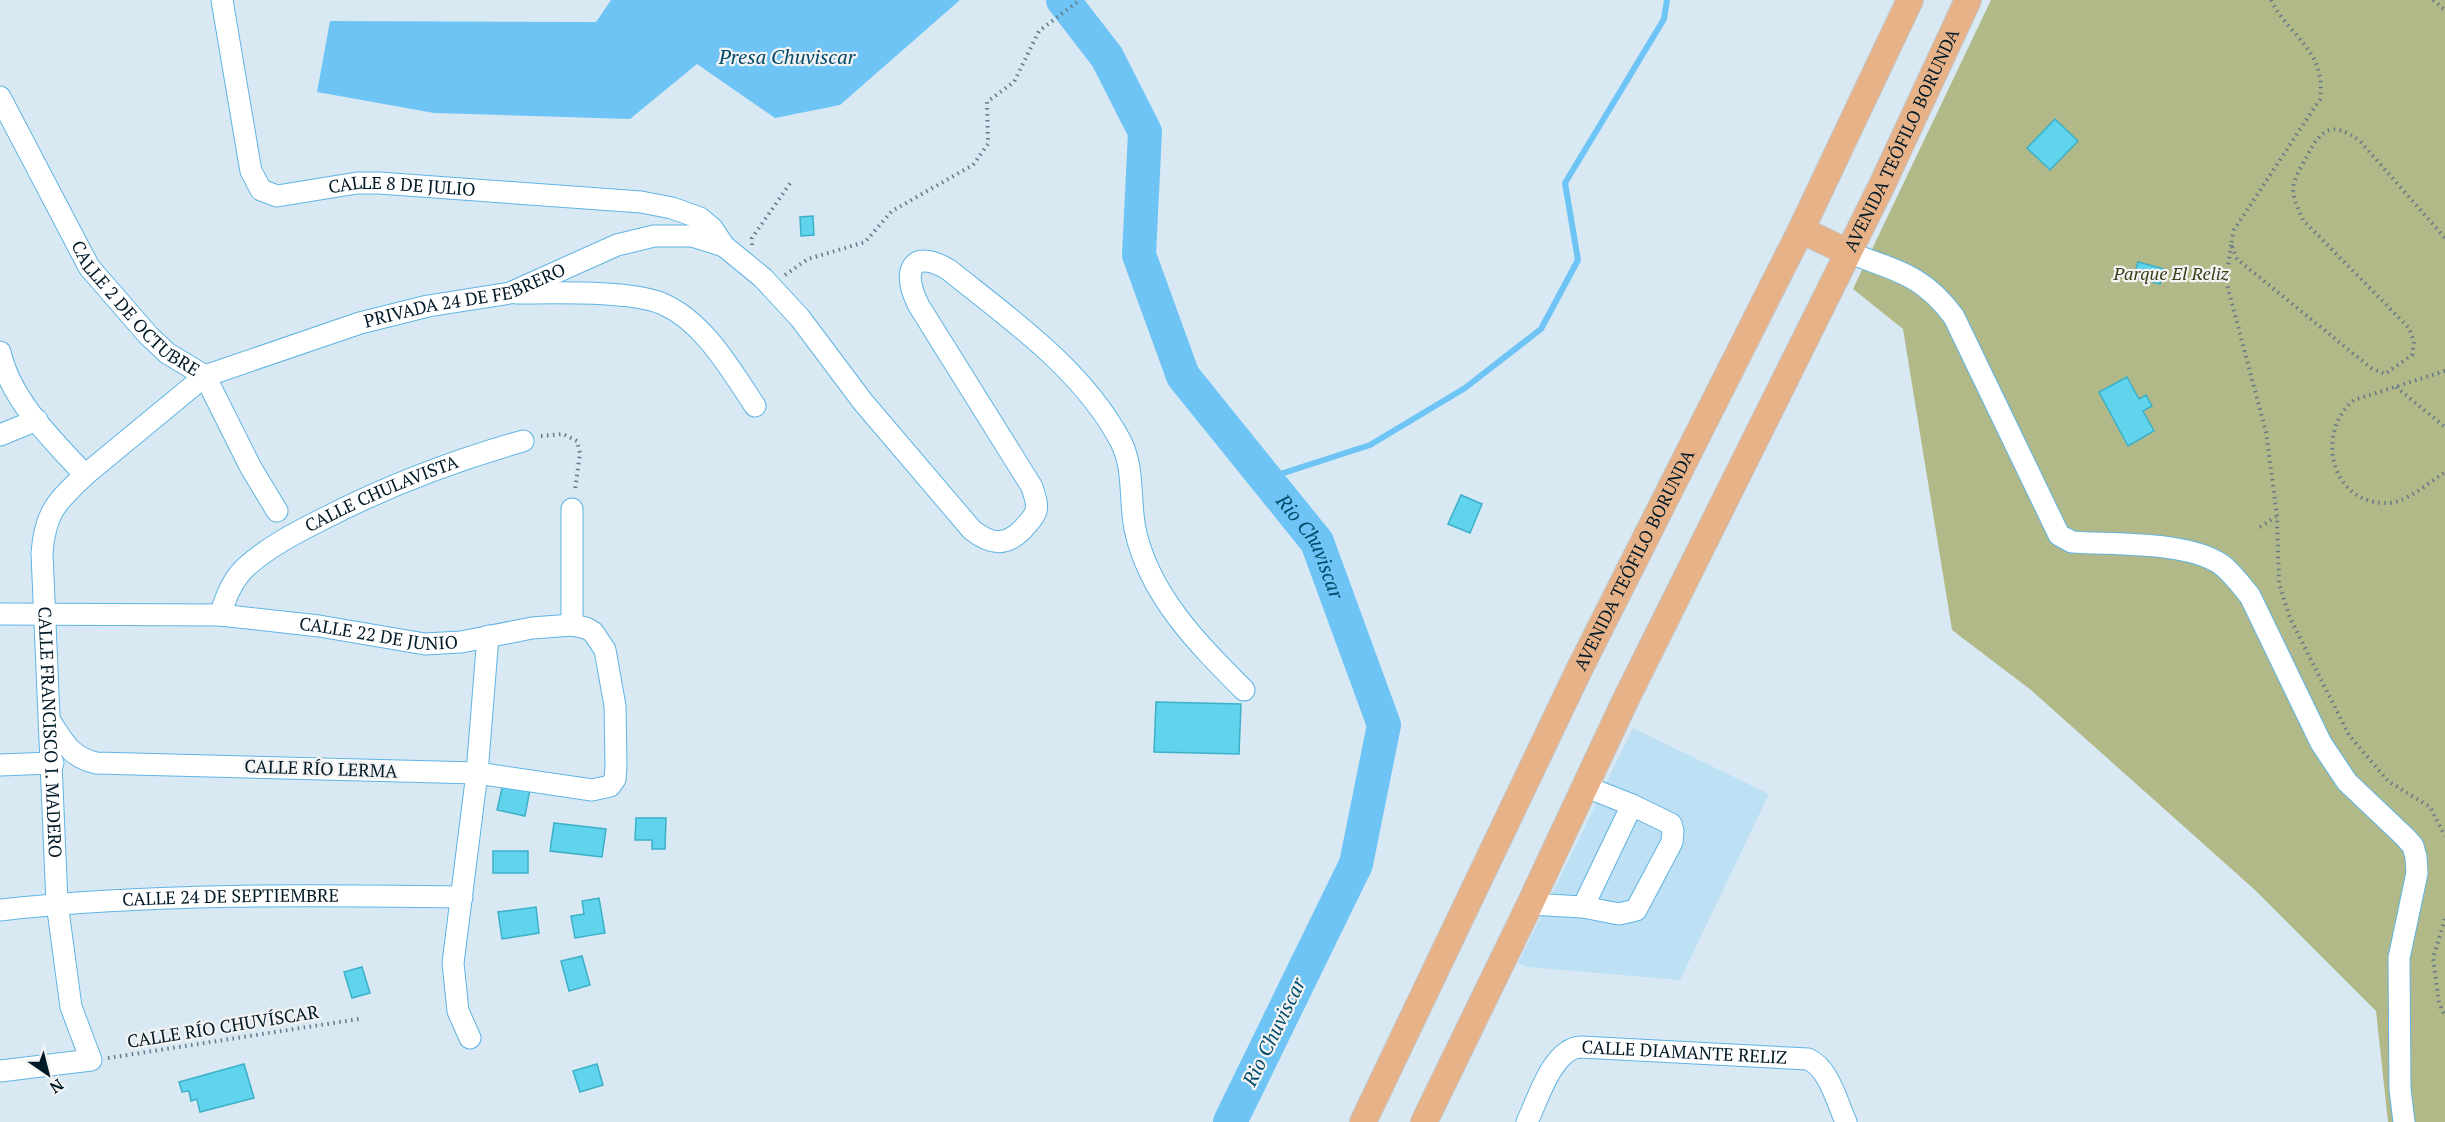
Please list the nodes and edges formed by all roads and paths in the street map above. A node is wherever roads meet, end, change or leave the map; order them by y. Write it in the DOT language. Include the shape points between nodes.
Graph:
graph roads {
  1 [pos="222,0"];
  2 [pos="1080,0"];
  3 [pos="1910,0"];
  4 [pos="1968,0"];
  5 [pos="2271,0"];
  6 [pos="2433,0"];
  7 [pos="2445,10"];
  8 [pos="0,97"];
  9 [pos="791,182"];
  10 [pos="765,218"];
  11 [pos="1801,230"];
  12 [pos="2445,238"];
  13 [pos="2231,244"];
  14 [pos="724,246"];
  15 [pos="1847,252"];
  16 [pos="808,259"];
  17 [pos="510,293"];
  18 [pos="0,352"];
  19 [pos="2445,371"];
  20 [pos="205,376"];
  21 [pos="2396,387"];
  22 [pos="754,406"];
  23 [pos="37,420"];
  24 [pos="2445,427"];
  25 [pos="0,435"];
  26 [pos="523,441"];
  27 [pos="2445,472"];
  28 [pos="85,475"];
  29 [pos="572,509"];
  30 [pos="277,511"];
  31 [pos="2277,516"];
  32 [pos="2260,527"];
  33 [pos="44,613"];
  34 [pos="0,614"];
  35 [pos="220,615"];
  36 [pos="572,625"];
  37 [pos="488,636"];
  38 [pos="1244,690"];
  39 [pos="50,721"];
  40 [pos="53,763"];
  41 [pos="0,765"];
  42 [pos="477,773"];
  43 [pos="1584,786"];
  44 [pos="1632,805"];
  45 [pos="2445,836"];
  46 [pos="462,897"];
  47 [pos="57,903"];
  48 [pos="1530,904"];
  49 [pos="1583,907"];
  50 [pos="0,910"];
  51 [pos="2445,920"];
  52 [pos="2445,1016"];
  53 [pos="359,1019"];
  54 [pos="470,1038"];
  55 [pos="91,1060"];
  56 [pos="0,1071"];
  57 [pos="1363,1122"];
  58 [pos="1424,1122"];
  59 [pos="1527,1122"];
  60 [pos="1846,1122"];
  61 [pos="2404,1122"];
  1 -- 14 [label="street, CALLE 8 DE JULIO" via="251,171 256,183 269,195 379,183 641,202 700,218"];
  2 -- 16 [label="path" via="1039,31 1014,82 987,102 988,144 973,165 891,211 865,242"];
  3 -- 11 [label="main road, AVENIDA TEÓFILO BORUNDA"];
  4 -- 15 [label="main road, AVENIDA TEÓFILO BORUNDA"];
  5 -- 13 [label="path" via="2319,65 2320,99 2234,230"];
  6 -- 7 [label="path"];
  8 -- 20 [label="street, CALLE 2 DE OCTUBRE" via="89,267 167,353"];
  9 -- 10 [label="path"];
  11 -- 15 [label="main road"];
  11 -- 57 [label="main road, AVENIDA TEÓFILO BORUNDA" via="1579,670"];
  12 -- 13 [label="path" via="2360,141 2345,130 2330,130 2317,136 2293,187 2296,203 2303,220 2409,328 2414,342 2412,355 2385,374 2371,368 2237,258"];
  13 -- 31 [label="path" via="2226,281 2266,432"];
  14 -- 17 [label="street, PRIVADA 24 DE FEBRERO" via="692,236 654,236 617,245"];
  14 -- 38 [label="street" via="764,278 972,530 993,542 1015,537 1030,521 1036,510 1032,487 919,306 908,280 910,270 928,261 938,264 1040,346 1087,393 1121,442 1131,476 1135,530 1163,595 1194,641"];
  15 -- 43 [label="main road, AVENIDA TEÓFILO BORUNDA"];
  15 -- 61 [label="street" via="1908,275 1939,297 1953,317 2059,535 2073,542 2185,549 2221,565 2236,577 2250,596 2320,743 2347,782 2413,846 2417,873 2399,958"];
  17 -- 20 [label="street, PRIVADA 24 DE FEBRERO" via="428,306 360,324"];
  17 -- 22 [label="street" via="642,298 664,304 690,321 726,361"];
  18 -- 23 [label="street" via="18,397"];
  19 -- 21 [label="path"];
  20 -- 28 [label="street, CALLE FRANCISCO I. MADERO"];
  20 -- 30 [label="street, CALLE 2 DE OCTUBRE"];
  21 -- 24 [label="path"];
  21 -- 27 [label="path" via="2354,400 2345,407 2331,439 2339,478 2366,499 2384,503 2399,500"];
  23 -- 25 [label="street"];
  23 -- 28 [label="street"];
  26 -- 29 [label="path" via="563,434 577,441 580,453"];
  26 -- 35 [label="street, CALLE CHULAVISTA" via="451,462 386,488 293,534 245,567 228,593"];
  28 -- 33 [label="street, CALLE FRANCISCO I. MADERO" via="47,519 42,553"];
  29 -- 36 [label="street"];
  31 -- 32 [label="path"];
  31 -- 45 [label="path" via="2279,584 2290,618 2349,735 2388,781 2430,807"];
  33 -- 34 [label="street, CALLE 22 DE JUNIO"];
  33 -- 35 [label="street, CALLE 22 DE JUNIO"];
  33 -- 39 [label="street, CALLE FRANCISCO I. MADERO"];
  35 -- 37 [label="street, CALLE 22 DE JUNIO" via="425,644"];
  36 -- 37 [label="street, CALLE 22 DE JUNIO" via="532,627"];
  36 -- 42 [label="street, CALLE RÍO LERMA" via="593,632 605,650 615,706 615,779 601,789 572,788"];
  37 -- 42 [label="street"];
  39 -- 40 [label="street, CALLE FRANCISCO I. MADERO"];
  39 -- 42 [label="street, CALLE RÍO LERMA" via="81,760 96,763"];
  40 -- 41 [label="street"];
  40 -- 47 [label="street, CALLE FRANCISCO I. MADERO"];
  42 -- 46 [label="street"];
  43 -- 44 [label="street"];
  43 -- 48 [label="main road, AVENIDA TEÓFILO BORUNDA"];
  44 -- 49 [label="street"];
  44 -- 49 [label="street" via="1671,824 1672,842 1636,910 1619,914"];
  46 -- 47 [label="street, CALLE 24 DE SEPTIEMBRE" via="305,895"];
  46 -- 54 [label="street" via="453,963 458,1011"];
  47 -- 50 [label="street, CALLE 24 DE SEPTIEMBRE"];
  47 -- 55 [label="street, CALLE FRANCISCO I. MADERO" via="71,1007"];
  48 -- 49 [label="street"];
  48 -- 58 [label="main road, AVENIDA TEÓFILO BORUNDA"];
  51 -- 52 [label="path" via="2433,958 2439,1003"];
  53 -- 55 [label="path, CALLE RÍO CHUVÍSCAR"];
  55 -- 56 [label="street"];
  59 -- 60 [label="street, CALLE DIAMANTE RELIZ" via="1558,1057 1569,1048 1581,1047 1808,1059 1824,1072"];
}
